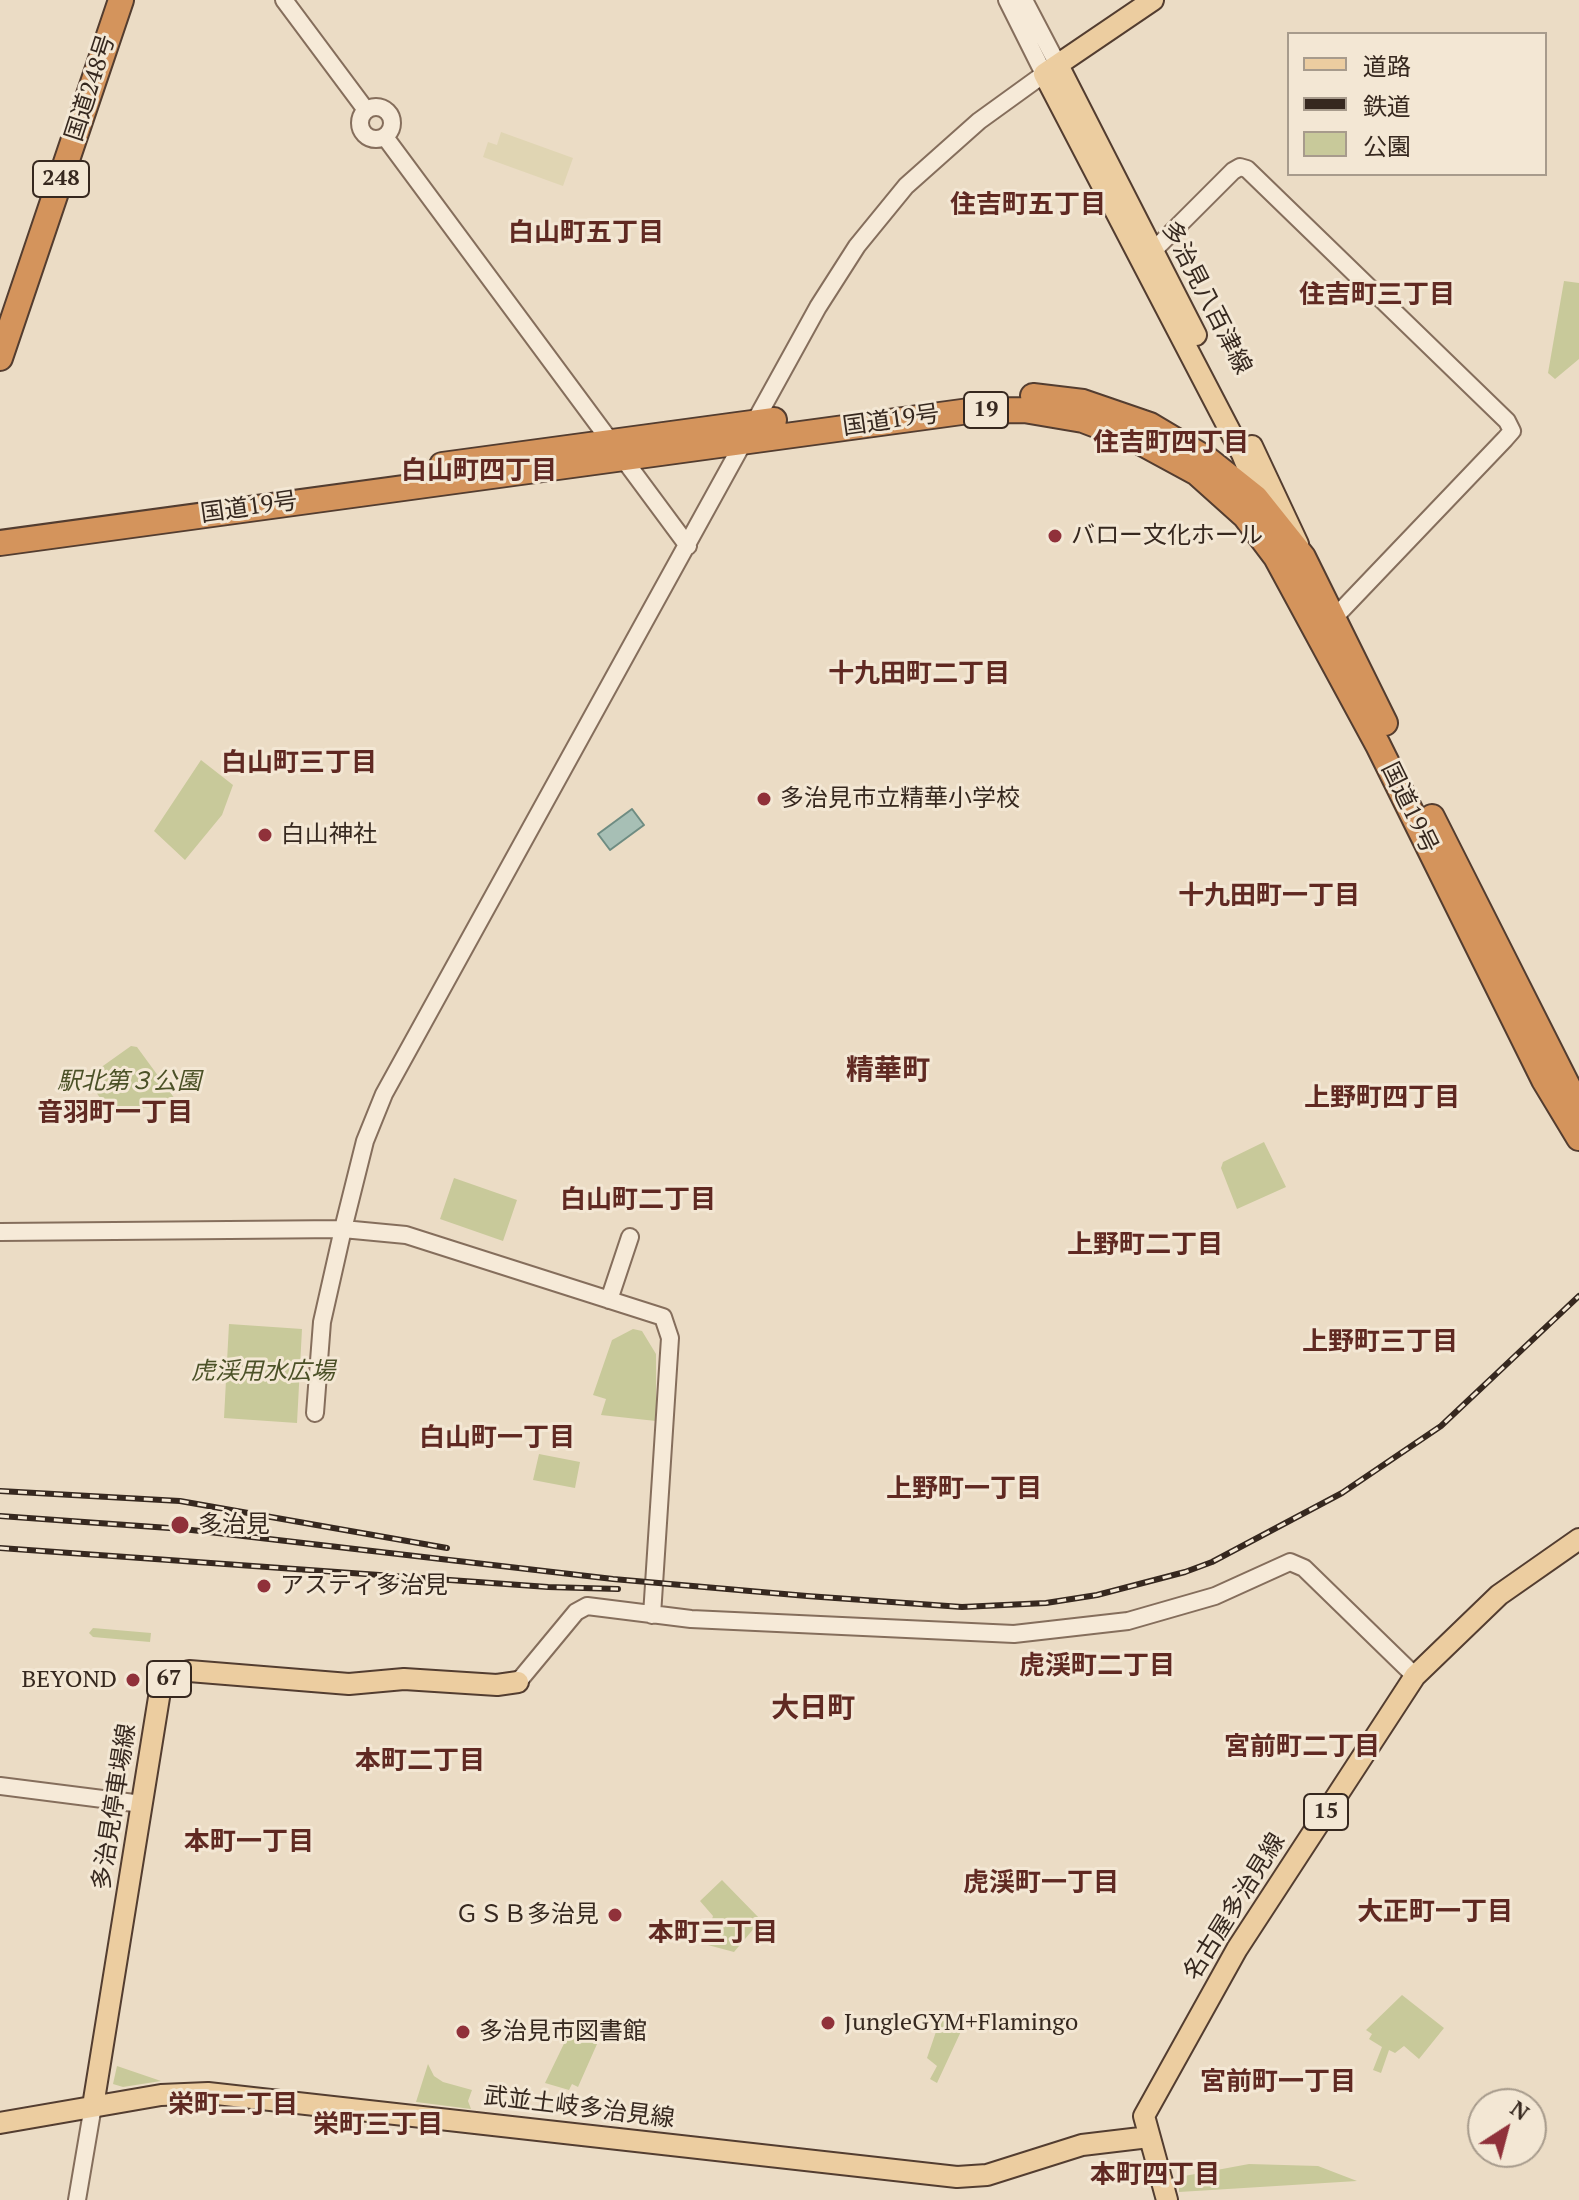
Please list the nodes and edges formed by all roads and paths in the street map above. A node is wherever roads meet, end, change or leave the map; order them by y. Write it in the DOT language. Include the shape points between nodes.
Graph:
graph roads {
  1 [pos="106,0"];
  2 [pos="121,0"];
  3 [pos="284,0"];
  4 [pos="1007,0"];
  5 [pos="1024,0"];
  6 [pos="1153,0"];
  7 [pos="1051,69"];
  8 [pos="1153,251"];
  9 [pos="0,309"];
  10 [pos="0,358"];
  11 [pos="752,431"];
  12 [pos="617,449"];
  13 [pos="1256,498"];
  14 [pos="0,527"];
  15 [pos="0,543"];
  16 [pos="688,546"];
  17 [pos="1276,557"];
  18 [pos="1303,557"];
  19 [pos="1334,618"];
  20 [pos="1579,1108"];
  21 [pos="1579,1138"];
  22 [pos="343,1229"];
  23 [pos="0,1232"];
  24 [pos="630,1237"];
  25 [pos="609,1300"];
  26 [pos="315,1413"];
  27 [pos="1579,1539"];
  28 [pos="652,1615"];
  29 [pos="1415,1676"];
  30 [pos="518,1682"];
  31 [pos="0,1786"];
  32 [pos="142,1804"];
  33 [pos="93,2106"];
  34 [pos="0,2123"];
  35 [pos="1149,2137"];
  36 [pos="1166,2194"];
  37 [pos="77,2200"];
  1 -- 9 [label="highway, 国道248号 / 248"];
  2 -- 10 [label="highway, 国道248号 / 248"];
  3 -- 12 [label="street" via="366,110 360,123 363,133 372,139 385,137"];
  4 -- 7 [label="street"];
  5 -- 7 [label="street"];
  6 -- 7 [label="main road"];
  7 -- 8 [label="main road, 多治見八百津線"];
  7 -- 11 [label="street" via="944,149 887,208 818,307"];
  7 -- 13 [label="main road, 多治見八百津線" via="1242,454"];
  8 -- 18 [label="main road, 多治見八百津線" via="1283,507"];
  8 -- 19 [label="street" via="1233,171 1247,169 1512,431"];
  11 -- 12 [label="highway, 国道19号 / 19"];
  11 -- 13 [label="highway, 国道19号 / 19" via="994,394 1083,402 1180,441"];
  11 -- 16 [label="street"];
  11 -- 17 [label="highway, 国道19号 / 19" via="981,410 1024,410 1083,420 1138,441 1197,473 1245,516"];
  12 -- 14 [label="highway, 国道19号 / 19"];
  12 -- 15 [label="highway, 国道19号 / 19"];
  12 -- 16 [label="street"];
  13 -- 17 [label="main road, 多治見八百津線"];
  13 -- 18 [label="highway, 国道19号 / 19"];
  16 -- 22 [label="street" via="384,1094 365,1141"];
  17 -- 21 [label="highway, 国道19号 / 19" via="1371,731 1544,1080"];
  18 -- 19 [label="highway, 国道19号 / 19"];
  19 -- 20 [label="highway, 国道19号 / 19"];
  22 -- 23 [label="street"];
  22 -- 25 [label="street" via="406,1235"];
  22 -- 26 [label="street" via="322,1322"];
  24 -- 25 [label="street"];
  25 -- 28 [label="street" via="663,1317 670,1330"];
  27 -- 29 [label="main road, 名古屋多治見線 / 15" via="1499,1595"];
  28 -- 29 [label="street" via="1014,1634 1128,1621 1215,1596 1290,1562 1304,1568"];
  28 -- 30 [label="street" via="587,1606 576,1612"];
  29 -- 35 [label="main road, 名古屋多治見線 / 15" via="1224,1972 1148,2105 1144,2116"];
  30 -- 32 [label="main road, 多治見停車場線 / 67" via="404,1679 349,1684 189,1671 175,1675 161,1685"];
  31 -- 32 [label="street"];
  32 -- 33 [label="main road, 多治見停車場線 / 67"];
  33 -- 34 [label="main road, 武並土岐多治見線"];
  33 -- 35 [label="main road, 武並土岐多治見線" via="190,2092 256,2096 957,2177 987,2175 1082,2145"];
  33 -- 37 [label="street"];
  35 -- 36 [label="main road, 名古屋多治見線 / 15"];
}
